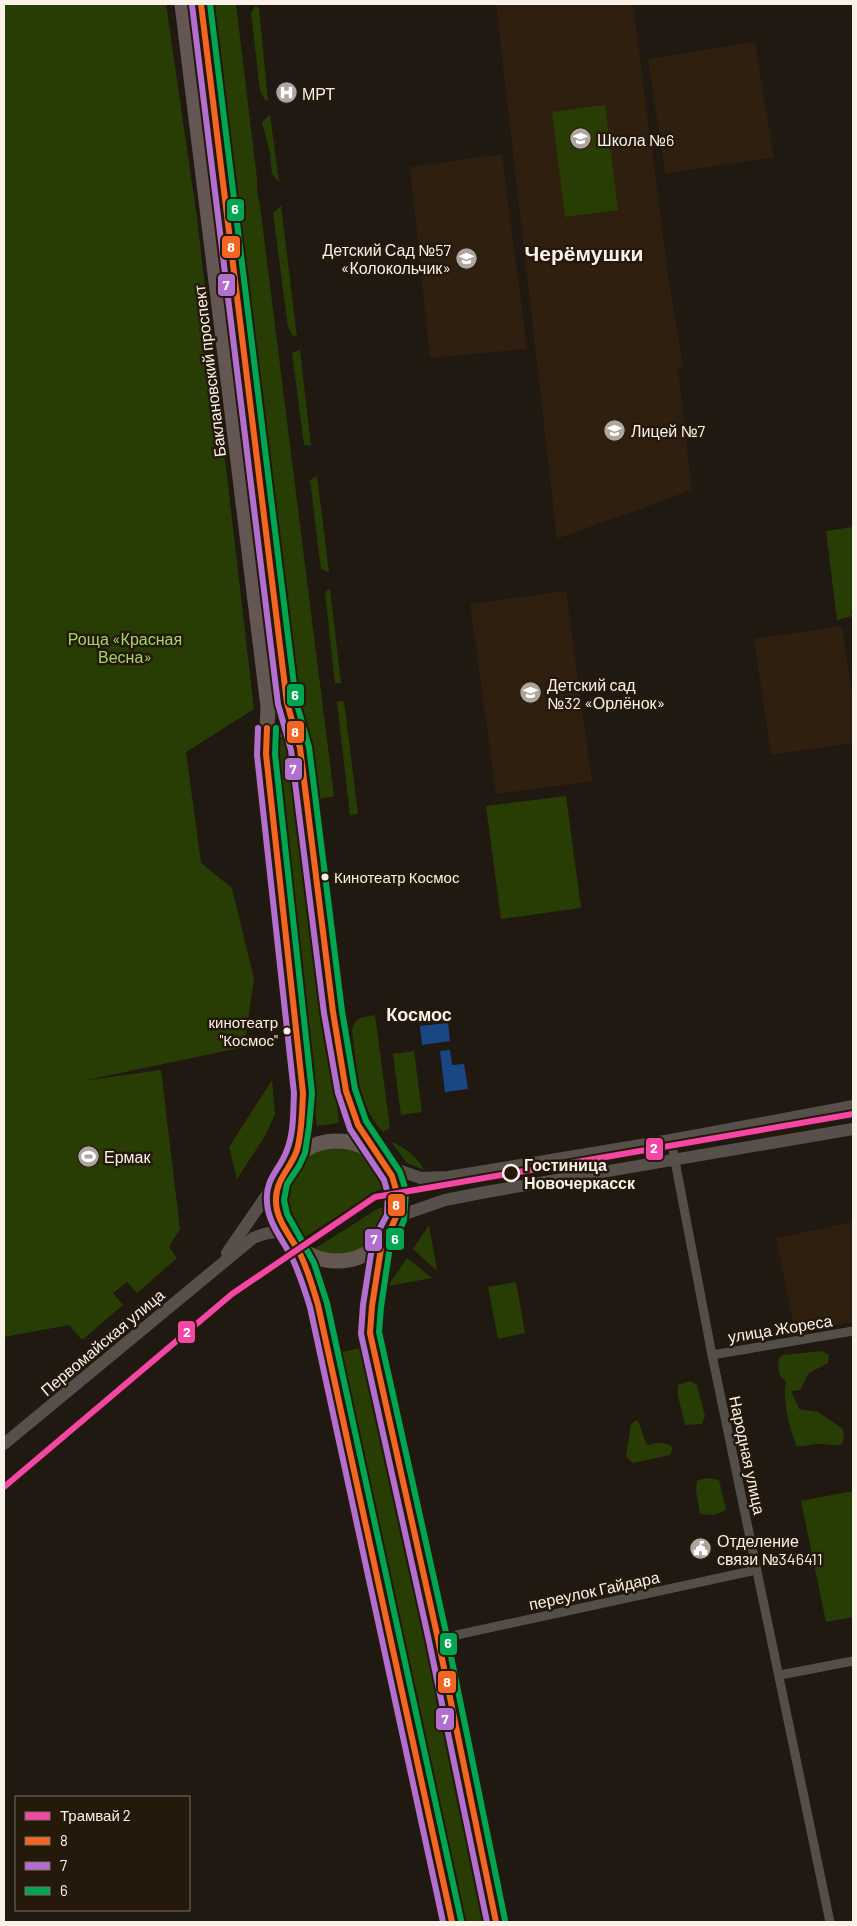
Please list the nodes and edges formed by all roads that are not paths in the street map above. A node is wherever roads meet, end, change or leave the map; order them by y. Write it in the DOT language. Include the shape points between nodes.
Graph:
graph roads {
  1 [pos="182,4"];
  2 [pos="201,4"];
  3 [pos="294,731"];
  4 [pos="267,735"];
  5 [pos="853,1106"];
  6 [pos="853,1129"];
  7 [pos="671,1140"];
  8 [pos="294,1157"];
  9 [pos="675,1160"];
  10 [pos="382,1162"];
  11 [pos="284,1170"];
  12 [pos="396,1217"];
  13 [pos="290,1239"];
  14 [pos="382,1242"];
  15 [pos="220,1264"];
  16 [pos="853,1331"];
  17 [pos="712,1355"];
  18 [pos="4,1444"];
  19 [pos="756,1570"];
  20 [pos="438,1638"];
  21 [pos="853,1661"];
  22 [pos="780,1676"];
  23 [pos="452,1922"];
  24 [pos="496,1922"];
  25 [pos="830,1922"];
  1 -- 4 [label="main road, Баклановский проспект" via="268,707"];
  2 -- 3 [label="main road" via="287,703"];
  3 -- 4 [label="street"];
  3 -- 10 [label="main road" via="300,748 346,1091 358,1125"];
  4 -- 8 [label="main road, Баклановский проспект" via="266,754 303,1093 302,1120"];
  5 -- 7 [label="main road"];
  6 -- 9 [label="main road"];
  7 -- 9 [label="street, Народная улица"];
  7 -- 10 [label="main road" via="448,1177 421,1178"];
  8 -- 10 [label="main road" via="323,1143 346,1141 369,1150"];
  8 -- 11 [label="main road"];
  9 -- 12 [label="main road" via="445,1200"];
  9 -- 17 [label="street, Народная улица"];
  10 -- 12 [label="main road" via="398,1193"];
  11 -- 13 [label="main road" via="276,1192 276,1205"];
  11 -- 15 [label="main road, Первомайская улица"];
  12 -- 14 [label="main road"];
  13 -- 14 [label="main road" via="318,1258 341,1262 363,1256"];
  13 -- 15 [label="main road, Первомайская улица" via="280,1232 270,1231 253,1238"];
  13 -- 23 [label="main road" via="306,1266 318,1305"];
  14 -- 20 [label="main road" via="370,1333"];
  15 -- 18 [label="main road, Первомайская улица"];
  16 -- 17 [label="street, улица Жореса"];
  17 -- 19 [label="street, Народная улица"];
  19 -- 20 [label="street, переулок Гайдара"];
  19 -- 22 [label="street, Народная улица"];
  20 -- 24 [label="main road"];
  21 -- 22 [label="street"];
  22 -- 25 [label="street, Народная улица"];
}
